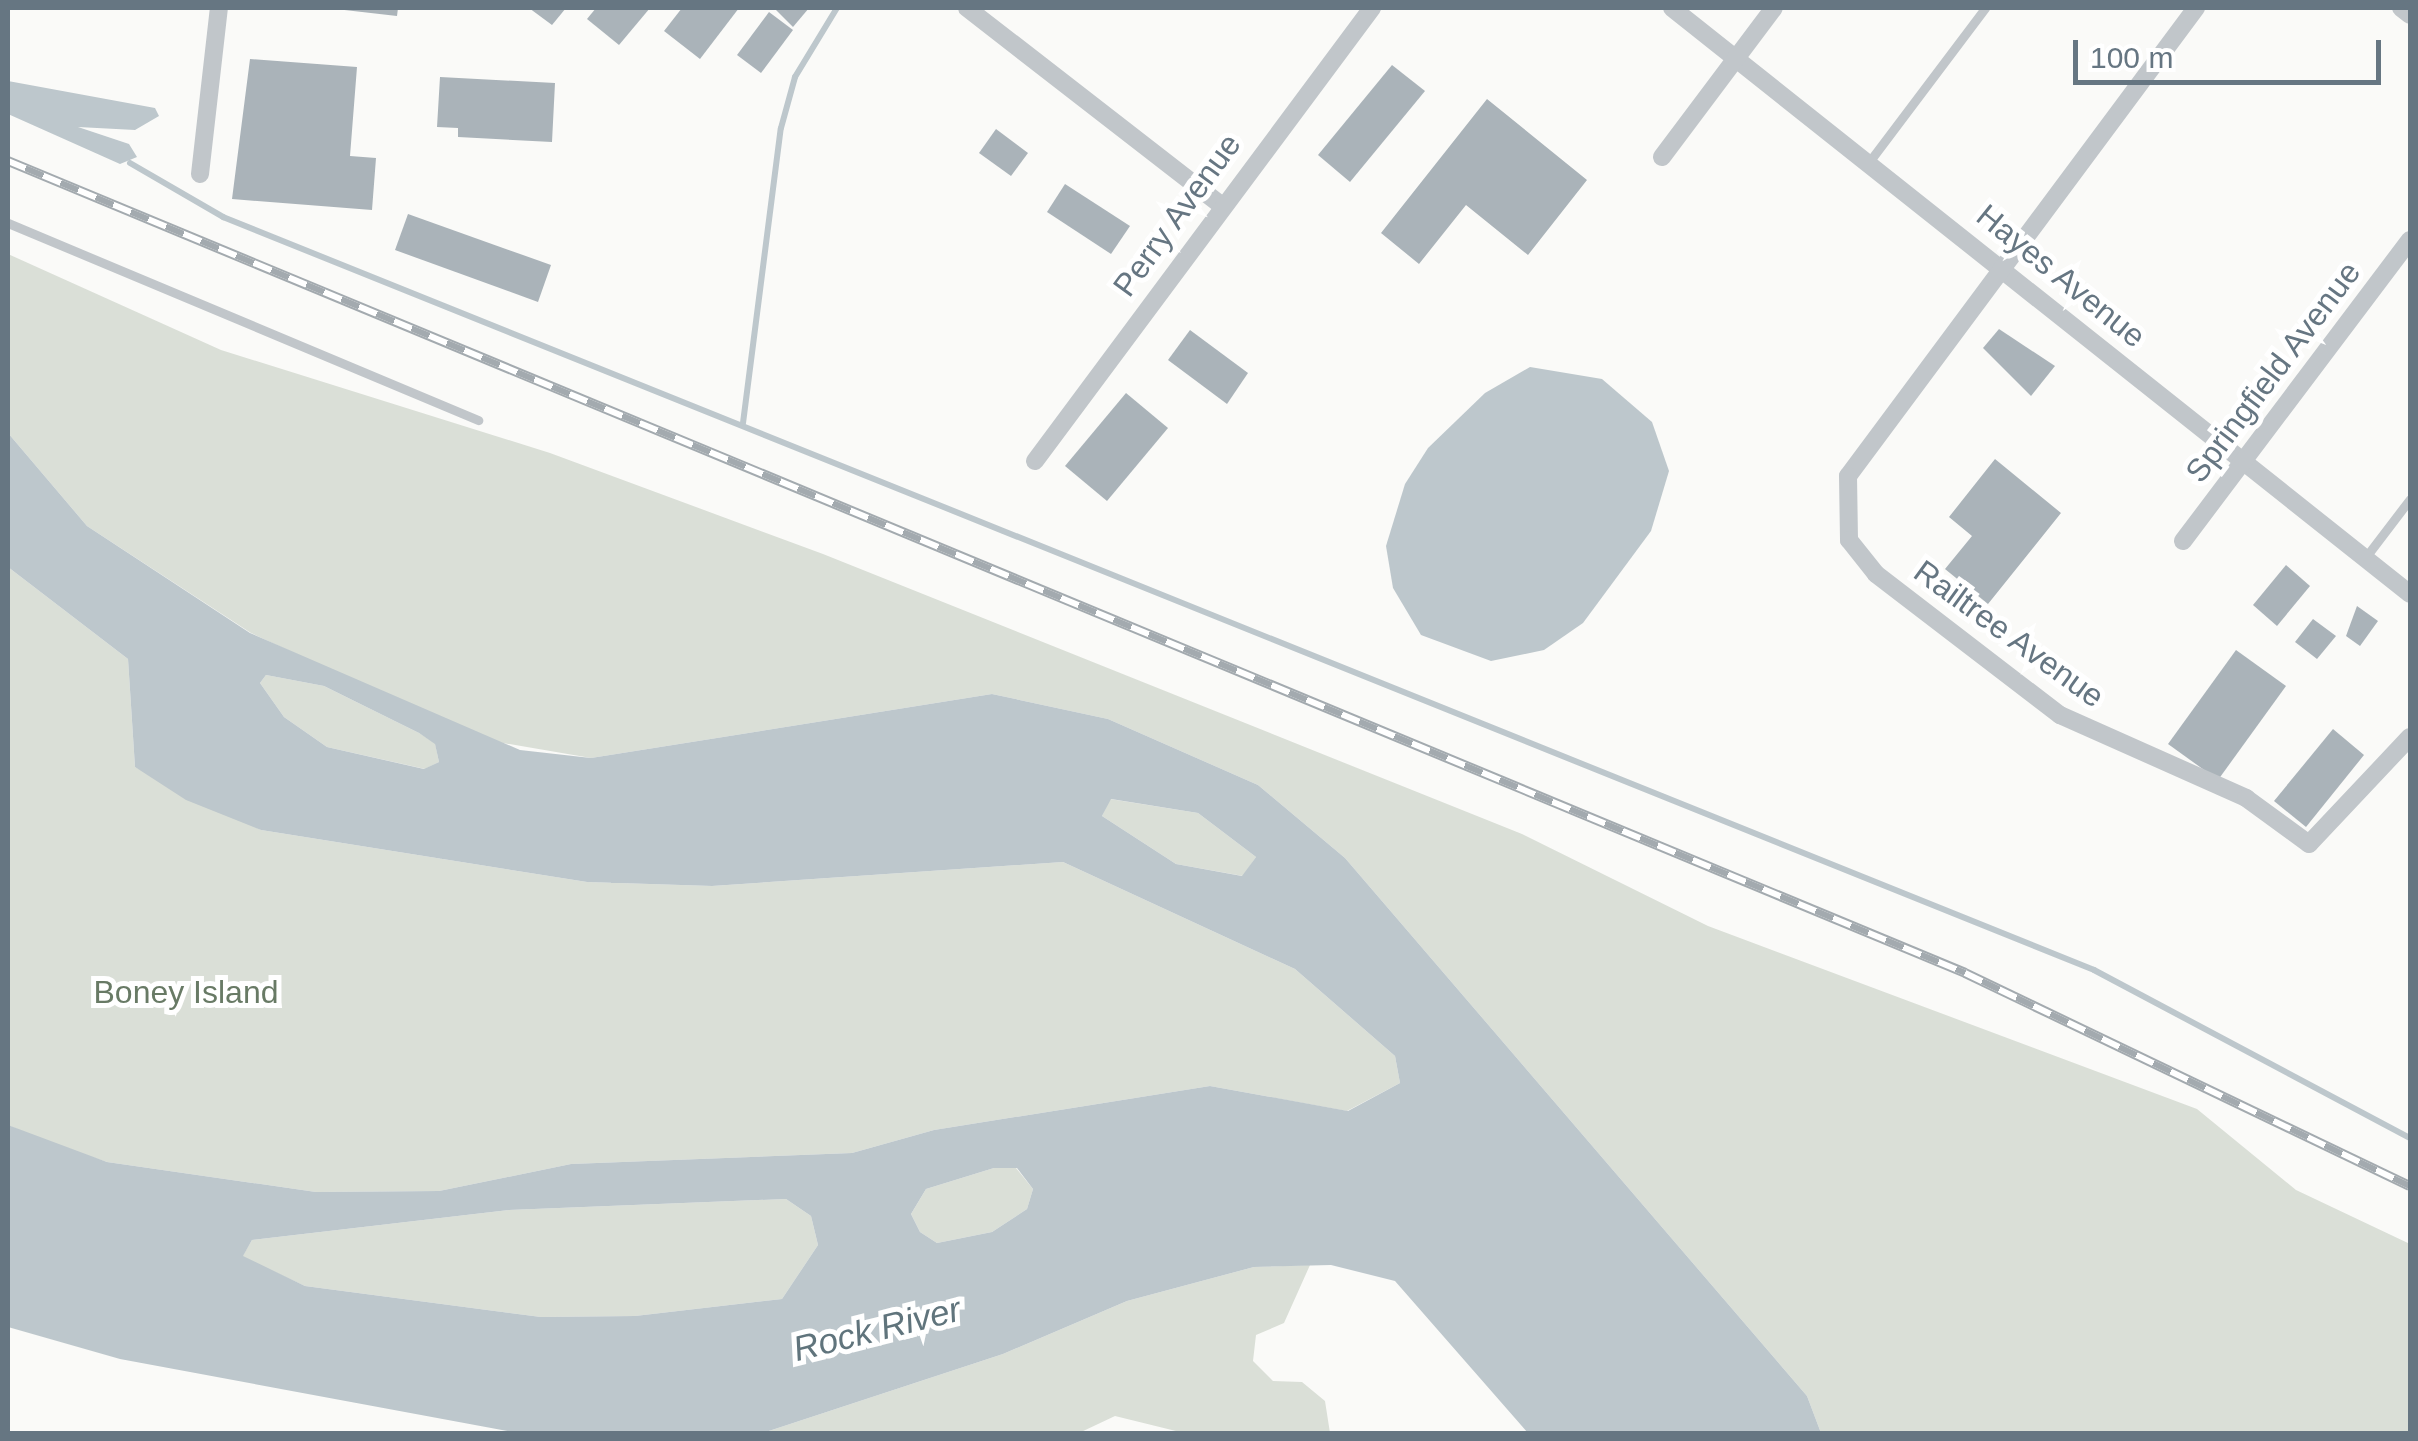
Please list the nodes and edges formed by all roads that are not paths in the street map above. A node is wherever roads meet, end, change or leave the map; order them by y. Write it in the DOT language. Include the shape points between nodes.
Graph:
graph roads {
  1 [pos="219,8"];
  2 [pos="967,8"];
  3 [pos="1372,8"];
  4 [pos="1672,8"];
  5 [pos="1774,8"];
  6 [pos="1985,8"];
  7 [pos="2196,8"];
  8 [pos="1735,57"];
  9 [pos="1662,157"];
  10 [pos="1869,162"];
  11 [pos="200,174"];
  12 [pos="1220,204"];
  13 [pos="8,224"];
  14 [pos="2410,240"];
  15 [pos="2003,267"];
  16 [pos="478,420"];
  17 [pos="1035,461"];
  18 [pos="2243,462"];
  19 [pos="2410,499"];
  20 [pos="2183,540"];
  21 [pos="2364,558"];
  22 [pos="2410,594"];
  23 [pos="2410,736"];
  1 -- 11 [label="street"];
  2 -- 12 [label="street"];
  3 -- 12 [label="street, Perry Avenue"];
  4 -- 8 [label="street, Hayes Avenue"];
  5 -- 8 [label="street"];
  6 -- 10 [label="lane"];
  7 -- 15 [label="street"];
  8 -- 9 [label="street"];
  8 -- 10 [label="street, Hayes Avenue"];
  10 -- 15 [label="street, Hayes Avenue"];
  12 -- 17 [label="street, Perry Avenue"];
  13 -- 16 [label="lane"];
  14 -- 18 [label="street, Springfield Avenue"];
  15 -- 18 [label="street, Hayes Avenue"];
  15 -- 23 [label="street, Railtree Avenue" via="1848,476 1849,540 1876,574 2060,715 2246,798 2309,844"];
  18 -- 20 [label="street, Springfield Avenue"];
  18 -- 21 [label="street, Hayes Avenue"];
  19 -- 21 [label="lane"];
  21 -- 22 [label="street, Hayes Avenue"];
}
